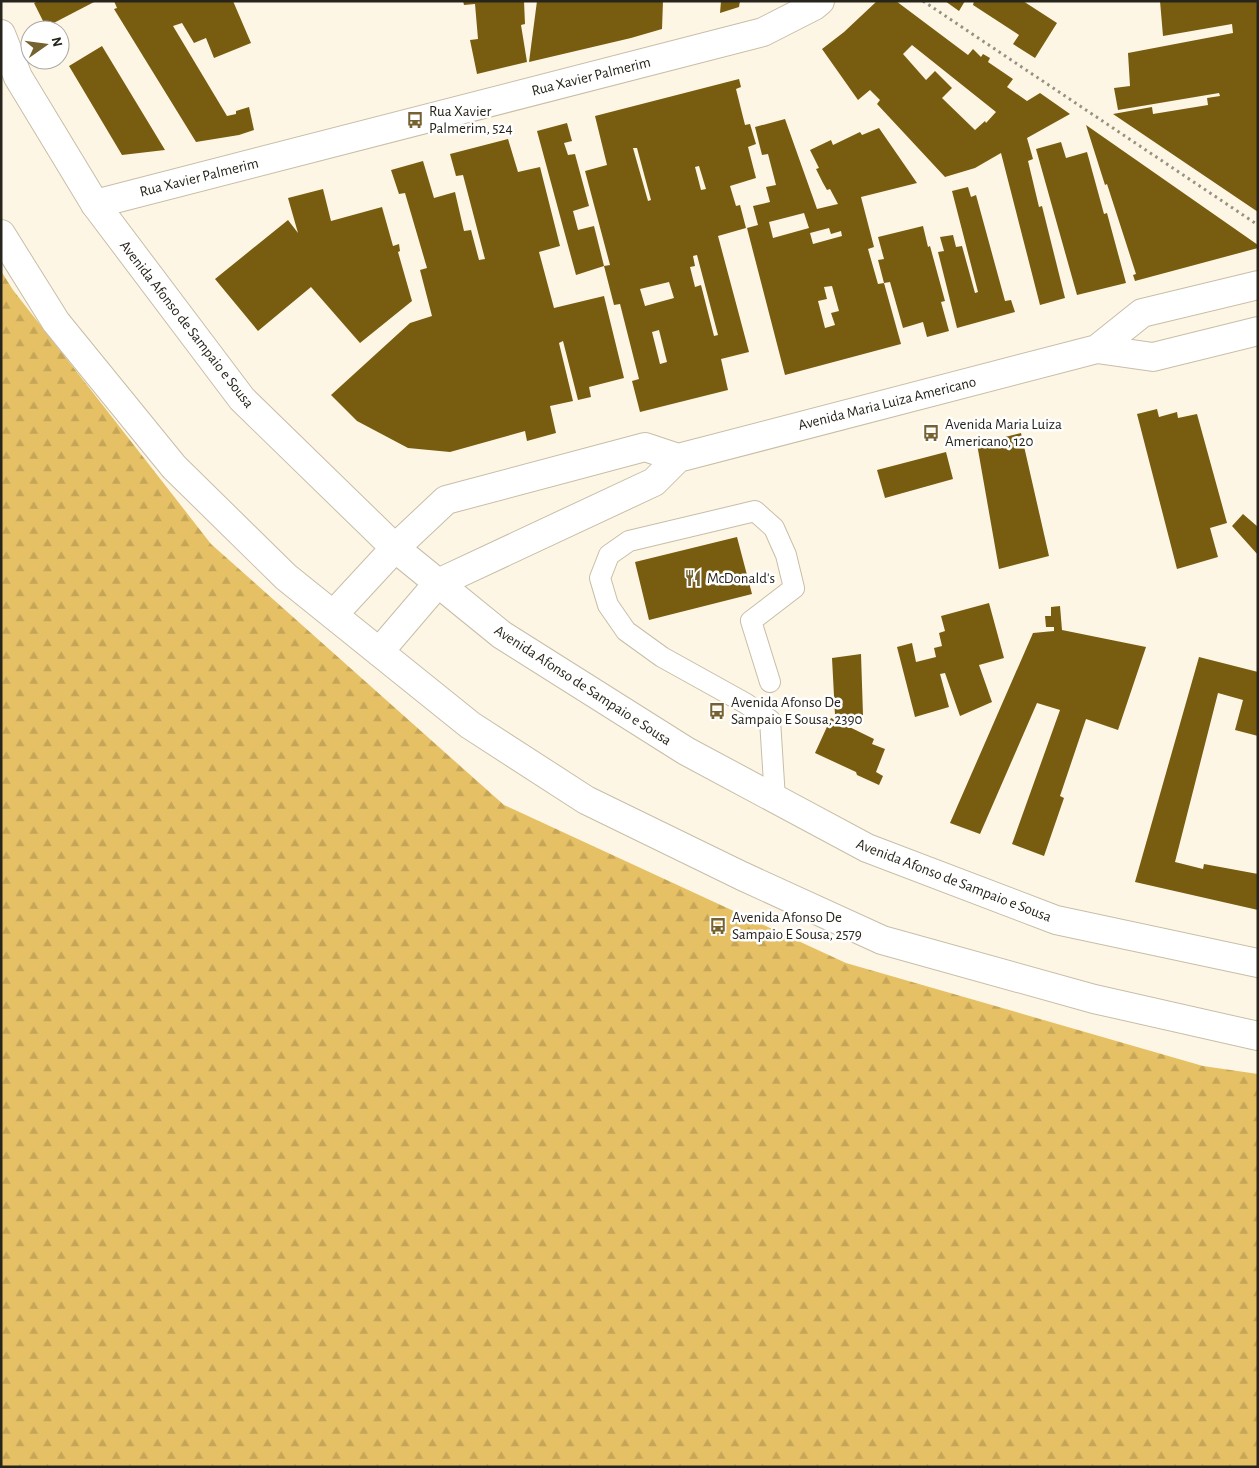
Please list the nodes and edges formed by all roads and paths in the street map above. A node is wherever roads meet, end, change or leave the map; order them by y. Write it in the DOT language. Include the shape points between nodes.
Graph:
graph roads {
  1 [pos="820,1"];
  2 [pos="924,1"];
  3 [pos="1,34"];
  4 [pos="95,204"];
  5 [pos="1258,225"];
  6 [pos="1,234"];
  7 [pos="1258,285"];
  8 [pos="1258,331"];
  9 [pos="1097,349"];
  10 [pos="678,458"];
  11 [pos="395,548"];
  12 [pos="438,583"];
  13 [pos="334,615"];
  14 [pos="379,652"];
  15 [pos="770,682"];
  16 [pos="775,799"];
  17 [pos="1258,963"];
  18 [pos="1258,1036"];
  1 -- 4 [label="main road, Rua Xavier Palmerim" via="763,32"];
  2 -- 5 [label="path"];
  3 -- 4 [label="main road, Avenida Afonso de Sampaio e Sousa" via="18,76"];
  4 -- 11 [label="main road, Avenida Afonso de Sampaio e Sousa" via="242,398"];
  6 -- 13 [label="main road" via="56,322 174,467 286,577"];
  7 -- 9 [label="main road, Avenida Maria Luiza Americano" via="1142,314"];
  8 -- 9 [label="main road, Avenida Maria Luiza Americano" via="1154,357"];
  9 -- 10 [label="main road, Avenida Maria Luiza Americano"];
  10 -- 11 [label="main road" via="645,447 446,500"];
  10 -- 12 [label="main road" via="654,482"];
  11 -- 12 [label="main road, Avenida Afonso de Sampaio e Sousa"];
  11 -- 13 [label="main road"];
  12 -- 14 [label="main road"];
  12 -- 16 [label="main road, Avenida Afonso de Sampaio e Sousa" via="502,635 686,751"];
  13 -- 14 [label="main road"];
  14 -- 18 [label="main road" via="470,725 586,800 882,940 1094,999"];
  15 -- 16 [label="lane" via="751,621 794,588 786,555 774,528 755,512 629,541 609,555 600,578 608,604 626,631 770,720"];
  16 -- 17 [label="main road, Avenida Afonso de Sampaio e Sousa" via="867,848 1056,920"];
}
